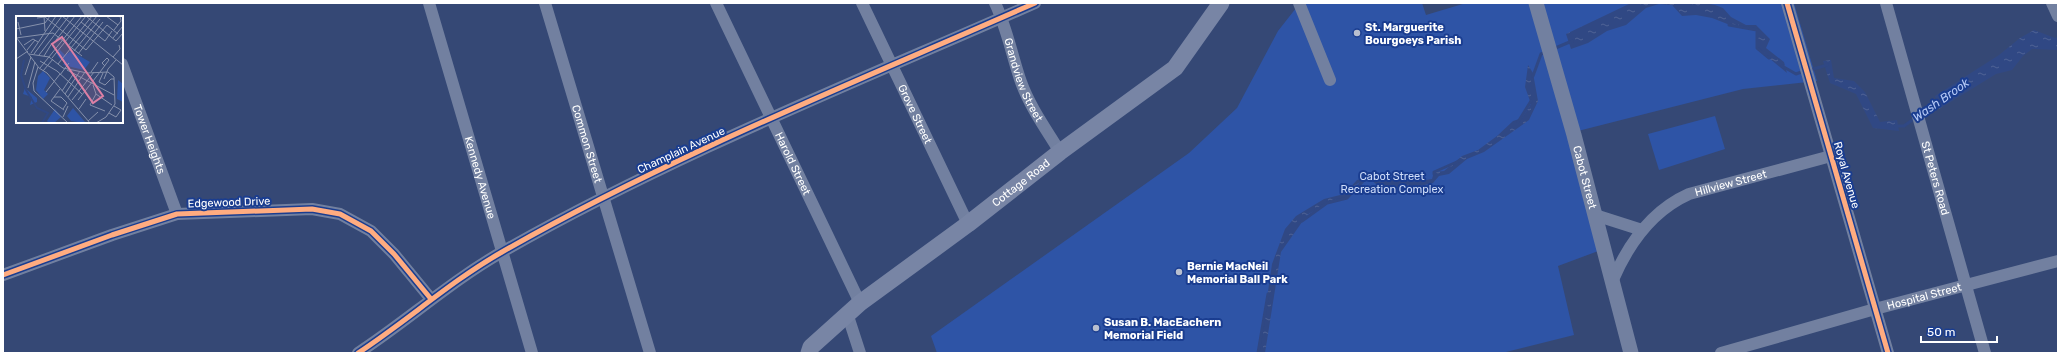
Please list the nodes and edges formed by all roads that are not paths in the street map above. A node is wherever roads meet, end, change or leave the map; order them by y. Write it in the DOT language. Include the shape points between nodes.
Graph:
graph roads {
  1 [pos="84,3"];
  2 [pos="429,3"];
  3 [pos="545,3"];
  4 [pos="716,3"];
  5 [pos="862,3"];
  6 [pos="995,3"];
  7 [pos="1034,3"];
  8 [pos="1221,3"];
  9 [pos="1299,3"];
  10 [pos="1536,3"];
  11 [pos="1787,3"];
  12 [pos="1886,3"];
  13 [pos="2052,3"];
  14 [pos="92,16"];
  15 [pos="2058,16"];
  16 [pos="1002,18"];
  17 [pos="892,66"];
  18 [pos="123,67"];
  19 [pos="1330,80"];
  20 [pos="772,119"];
  21 [pos="1060,152"];
  22 [pos="1831,156"];
  23 [pos="604,198"];
  24 [pos="177,214"];
  25 [pos="1595,215"];
  26 [pos="968,224"];
  27 [pos="1642,230"];
  28 [pos="502,252"];
  29 [pos="2058,261"];
  30 [pos="3,275"];
  31 [pos="1612,282"];
  32 [pos="1966,286"];
  33 [pos="431,299"];
  34 [pos="854,308"];
  35 [pos="1875,309"];
  36 [pos="1758,348"];
  37 [pos="358,353"];
  38 [pos="532,353"];
  39 [pos="650,353"];
  40 [pos="809,353"];
  41 [pos="860,353"];
  42 [pos="1631,353"];
  43 [pos="1721,353"];
  44 [pos="1888,353"];
  45 [pos="1985,353"];
  1 -- 14 [label="street"];
  2 -- 28 [label="street, Kennedy Avenue"];
  3 -- 23 [label="street, Common Street"];
  4 -- 20 [label="street, Harold Street"];
  5 -- 17 [label="street, Grove Street"];
  6 -- 16 [label="street, Grandview Street"];
  7 -- 16 [label="street, Champlain Avenue"];
  8 -- 21 [label="main road, Cottage Road" via="1175,68"];
  9 -- 19 [label="street"];
  10 -- 25 [label="street, Cabot Street"];
  11 -- 22 [label="street, Royal Avenue"];
  12 -- 32 [label="street, St Peters Road"];
  13 -- 15 [label="street"];
  16 -- 17 [label="street, Champlain Avenue"];
  16 -- 21 [label="street, Grandview Street" via="1022,83 1037,116"];
  17 -- 20 [label="street, Champlain Avenue"];
  17 -- 26 [label="street, Grove Street"];
  18 -- 24 [label="street, Tower Heights"];
  20 -- 23 [label="street, Champlain Avenue"];
  20 -- 34 [label="street, Harold Street"];
  21 -- 26 [label="main road, Cottage Road"];
  22 -- 27 [label="street, Hillview Street" via="1689,194 1663,209"];
  22 -- 35 [label="street, Royal Avenue"];
  23 -- 28 [label="street, Champlain Avenue"];
  23 -- 39 [label="street, Common Street"];
  24 -- 30 [label="street, Edgewood Drive" via="116,233"];
  24 -- 33 [label="street, Edgewood Drive" via="312,209 340,214 376,235"];
  25 -- 27 [label="street"];
  25 -- 31 [label="street, Cabot Street"];
  26 -- 34 [label="main road, Cottage Road"];
  27 -- 31 [label="street, Hillview Street" via="1621,262"];
  28 -- 33 [label="street, Champlain Avenue" via="463,275"];
  28 -- 38 [label="street, Kennedy Avenue"];
  29 -- 32 [label="street, Hospital Street"];
  31 -- 42 [label="street, Cabot Street"];
  32 -- 35 [label="street, Hospital Street"];
  32 -- 45 [label="street, St Peters Road"];
  33 -- 37 [label="street, Champlain Avenue"];
  34 -- 40 [label="main road, Cottage Road" via="811,347"];
  34 -- 41 [label="street, Harold Street"];
  35 -- 36 [label="street, Hospital Street"];
  35 -- 44 [label="street, Royal Avenue"];
  36 -- 43 [label="street, Hospital Street"];
}
